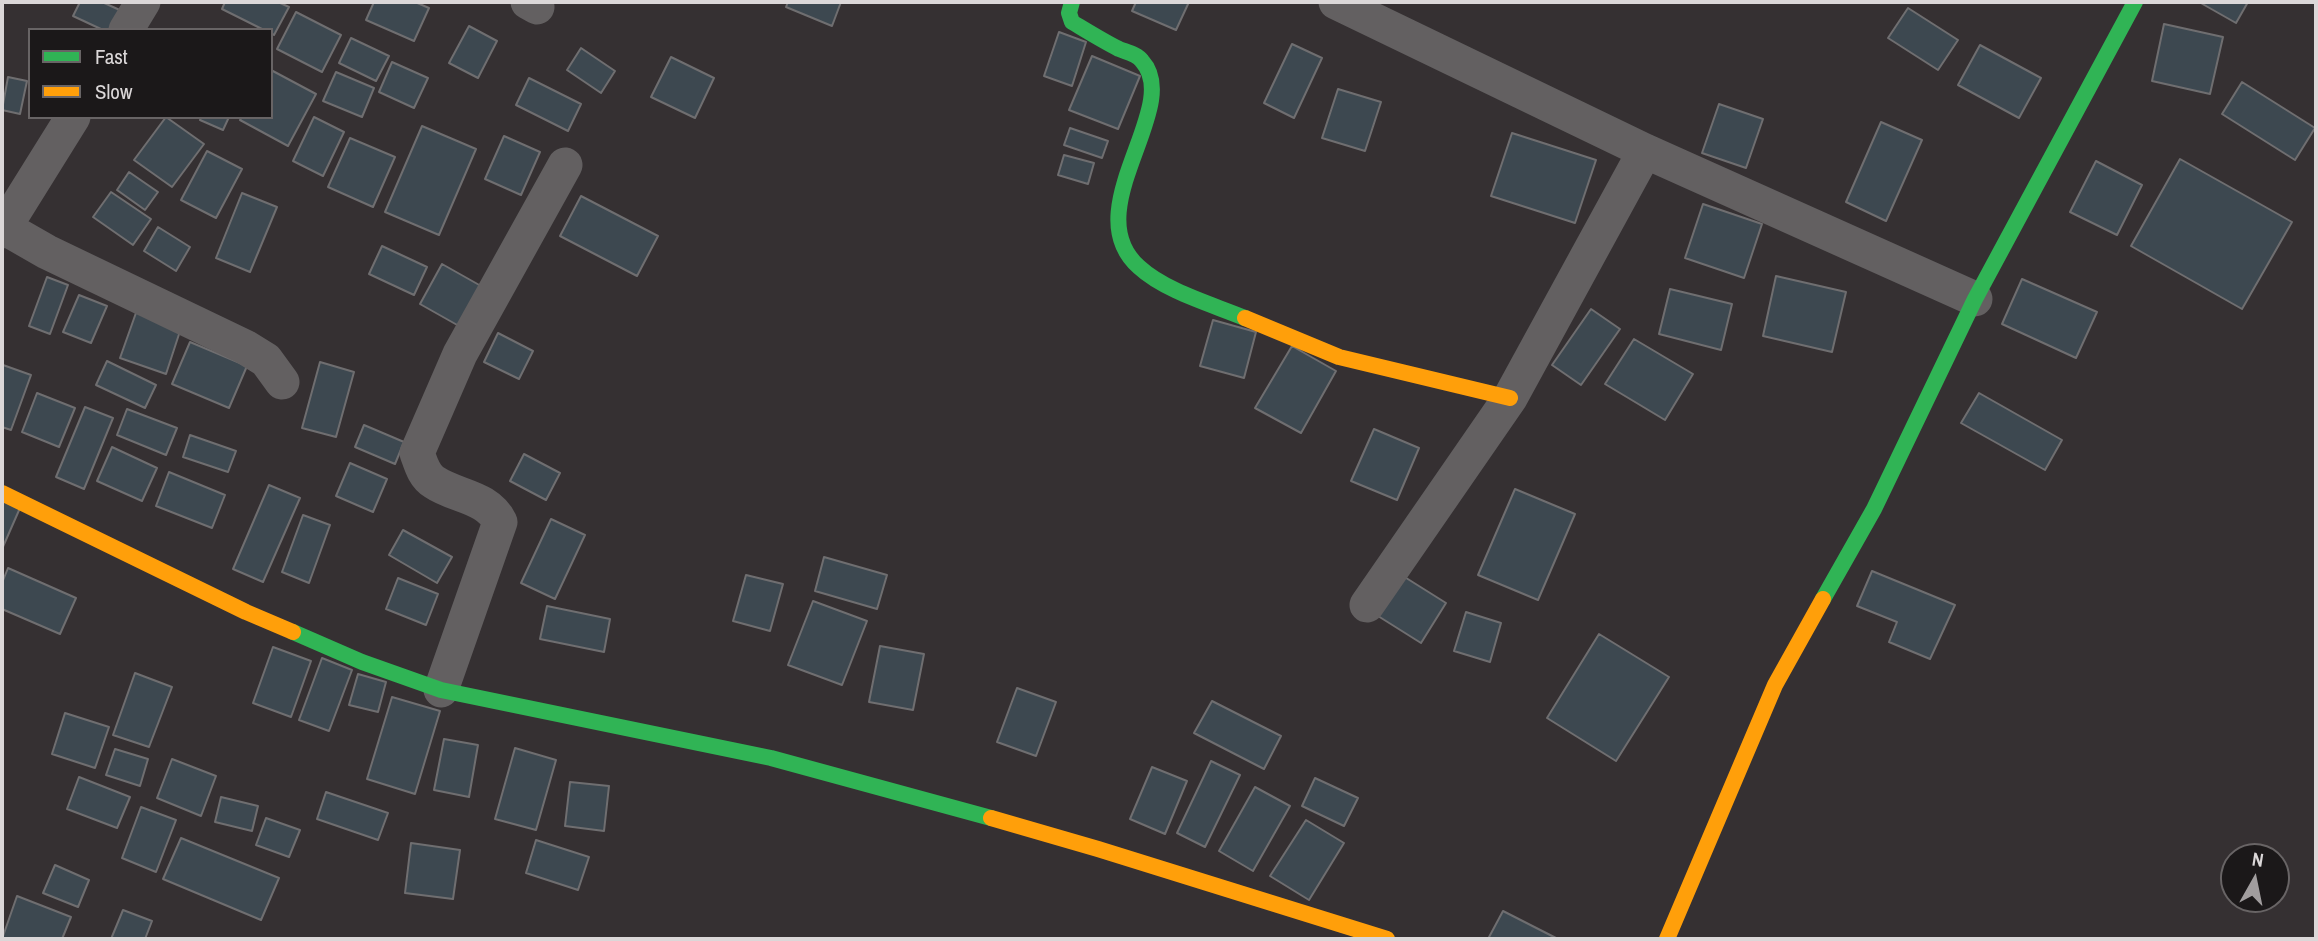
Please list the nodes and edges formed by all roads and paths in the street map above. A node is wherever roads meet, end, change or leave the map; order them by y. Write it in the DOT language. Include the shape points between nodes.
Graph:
graph roads {
  1 [pos="143,2"];
  2 [pos="1072,2"];
  3 [pos="1336,2"];
  4 [pos="2135,2"];
  5 [pos="127,28"];
  6 [pos="72,119"];
  7 [pos="1646,151"];
  8 [pos="565,165"];
  9 [pos="4,230"];
  10 [pos="1975,299"];
  11 [pos="282,382"];
  12 [pos="1510,398"];
  13 [pos="2,493"];
  14 [pos="1367,605"];
  15 [pos="441,690"];
  16 [pos="1387,939"];
  17 [pos="1667,939"];
  1 -- 5 [label="street"];
  2 -- 12 [label="street" via="1072,22 1143,61 1152,78 1150,107 1117,217 1124,250 1137,267 1156,281 1339,357"];
  3 -- 7 [label="street"];
  4 -- 10 [label="street"];
  6 -- 9 [label="street"];
  7 -- 10 [label="street"];
  7 -- 12 [label="street"];
  8 -- 15 [label="street" via="460,354 417,453 433,482 494,510 500,522"];
  9 -- 11 [label="street" via="244,347 266,360"];
  10 -- 17 [label="street" via="1874,509 1775,685"];
  12 -- 14 [label="street"];
  13 -- 15 [label="street" via="246,612"];
  15 -- 16 [label="street" via="771,758 874,785"];
}
